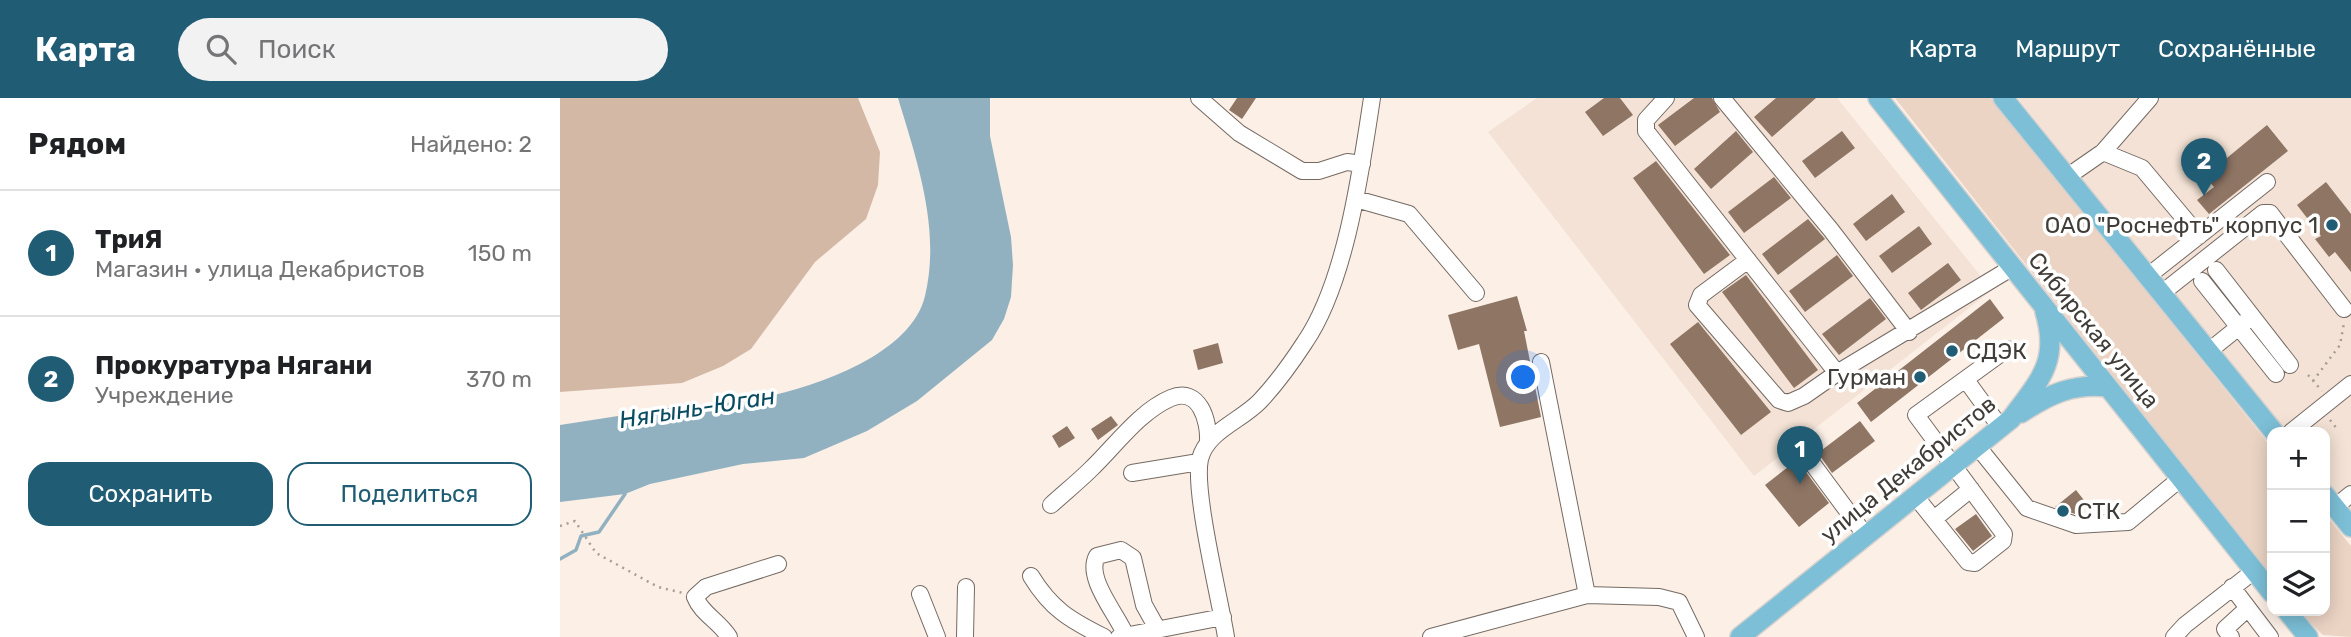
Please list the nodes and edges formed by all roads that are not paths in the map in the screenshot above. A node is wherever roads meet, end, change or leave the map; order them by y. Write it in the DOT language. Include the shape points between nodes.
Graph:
graph roads {
  1 [pos="1199,98"];
  2 [pos="1372,98"];
  3 [pos="1666,98"];
  4 [pos="1722,98"];
  5 [pos="1878,98"];
  6 [pos="2003,98"];
  7 [pos="2150,98"];
  8 [pos="2103,152"];
  9 [pos="1362,164"];
  10 [pos="2067,177"];
  11 [pos="2267,182"];
  12 [pos="1356,199"];
  13 [pos="2199,236"];
  14 [pos="1748,260"];
  15 [pos="2013,267"];
  16 [pos="2216,270"];
  17 [pos="2148,276"];
  18 [pos="2202,281"];
  19 [pos="1476,293"];
  20 [pos="2162,293"];
  21 [pos="2044,306"];
  22 [pos="2344,309"];
  23 [pos="2252,316"];
  24 [pos="2238,327"];
  25 [pos="1909,332"];
  26 [pos="2007,349"];
  27 [pos="2209,351"];
  28 [pos="1541,362"];
  29 [pos="2290,365"];
  30 [pos="1837,373"];
  31 [pos="2276,374"];
  32 [pos="1966,380"];
  33 [pos="2351,384"];
  34 [pos="2108,387"];
  35 [pos="2006,424"];
  36 [pos="2270,427"];
  37 [pos="2297,427"];
  38 [pos="1208,441"];
  39 [pos="1978,447"];
  40 [pos="1803,451"];
  41 [pos="1199,462"];
  42 [pos="1954,466"];
  43 [pos="1132,472"];
  44 [pos="2181,478"];
  45 [pos="1971,489"];
  46 [pos="2351,494"];
  47 [pos="1916,497"];
  48 [pos="2330,501"];
  49 [pos="1051,505"];
  50 [pos="1934,519"];
  51 [pos="2351,527"];
  52 [pos="1866,536"];
  53 [pos="778,564"];
  54 [pos="2254,571"];
  55 [pos="1031,576"];
  56 [pos="966,587"];
  57 [pos="2232,587"];
  58 [pos="2267,587"];
  59 [pos="920,594"];
  60 [pos="1587,595"];
  61 [pos="2248,608"];
  62 [pos="2291,616"];
  63 [pos="1223,617"];
  64 [pos="963,619"];
  65 [pos="1158,629"];
  66 [pos="935,631"];
  67 [pos="1122,636"];
  68 [pos="2308,636"];
  69 [pos="729,637"];
  70 [pos="965,637"];
  71 [pos="1104,637"];
  72 [pos="1226,637"];
  73 [pos="1431,637"];
  74 [pos="1696,637"];
  75 [pos="1740,637"];
  76 [pos="2174,637"];
  77 [pos="2231,637"];
  78 [pos="2270,637"];
  1 -- 9 [label="street" via="1239,133 1302,171 1347,162"];
  2 -- 9 [label="street"];
  3 -- 14 [label="street" via="1646,120 1646,131"];
  4 -- 25 [label="street"];
  5 -- 15 [label="main road, Сибирская улица"];
  6 -- 10 [label="main road"];
  7 -- 8 [label="street"];
  8 -- 10 [label="street"];
  8 -- 13 [label="street" via="2142,168"];
  9 -- 12 [label="street"];
  10 -- 17 [label="main road"];
  11 -- 13 [label="street"];
  12 -- 19 [label="street" via="1409,214"];
  12 -- 38 [label="street" via="1329,294 1305,342 1262,399"];
  13 -- 17 [label="street"];
  14 -- 30 [label="street"];
  14 -- 30 [label="street" via="1701,295 1697,305 1779,400 1788,403 1804,396"];
  15 -- 21 [label="main road, Сибирская улица"];
  15 -- 25 [label="street"];
  16 -- 23 [label="street"];
  17 -- 20 [label="main road"];
  18 -- 24 [label="street"];
  20 -- 22 [label="street" via="2263,213 2270,213"];
  20 -- 27 [label="main road"];
  21 -- 34 [label="main road, Сибирская улица"];
  21 -- 35 [label="main road, улица Декабристов" via="2051,330 2050,360"];
  23 -- 24 [label="street"];
  23 -- 29 [label="street"];
  24 -- 27 [label="street"];
  24 -- 31 [label="street"];
  25 -- 30 [label="street"];
  26 -- 32 [label="street"];
  27 -- 36 [label="main road"];
  28 -- 60 [label="street"];
  32 -- 35 [label="street"];
  32 -- 42 [label="street" via="1916,415"];
  33 -- 37 [label="street"];
  34 -- 35 [label="main road" via="2061,390"];
  34 -- 44 [label="main road, Сибирская улица"];
  35 -- 39 [label="main road, улица Декабристов"];
  38 -- 41 [label="street"];
  38 -- 49 [label="street" via="1209,423 1203,407 1178,396 1169,399"];
  39 -- 42 [label="main road, улица Декабристов"];
  39 -- 44 [label="street" via="2027,508 2076,525 2128,522"];
  40 -- 52 [label="street"];
  41 -- 43 [label="street"];
  41 -- 63 [label="street"];
  42 -- 45 [label="street"];
  42 -- 47 [label="main road, улица Декабристов"];
  44 -- 54 [label="main road, Сибирская улица"];
  45 -- 50 [label="street"];
  45 -- 50 [label="street" via="2004,534 2003,541 1975,563 1968,562"];
  46 -- 48 [label="street"];
  47 -- 50 [label="street"];
  47 -- 52 [label="main road, улица Декабристов"];
  48 -- 51 [label="main road"];
  52 -- 75 [label="main road, улица Декабристов"];
  53 -- 69 [label="street" via="706,587 695,597 698,606 722,625"];
  54 -- 57 [label="street"];
  54 -- 58 [label="main road, Сибирская улица"];
  55 -- 71 [label="street" via="1045,600"];
  56 -- 64 [label="street"];
  57 -- 61 [label="street"];
  57 -- 76 [label="street"];
  59 -- 66 [label="street"];
  60 -- 73 [label="street"];
  60 -- 74 [label="street" via="1679,602"];
  61 -- 77 [label="street" via="2225,629"];
  61 -- 78 [label="street"];
  62 -- 68 [label="main road"];
  63 -- 65 [label="street"];
  63 -- 72 [label="street"];
  64 -- 66 [label="street"];
  64 -- 70 [label="street"];
  65 -- 67 [label="street"];
  65 -- 67 [label="street" via="1144,605 1133,558 1115,551 1097,556 1093,563"];
}
